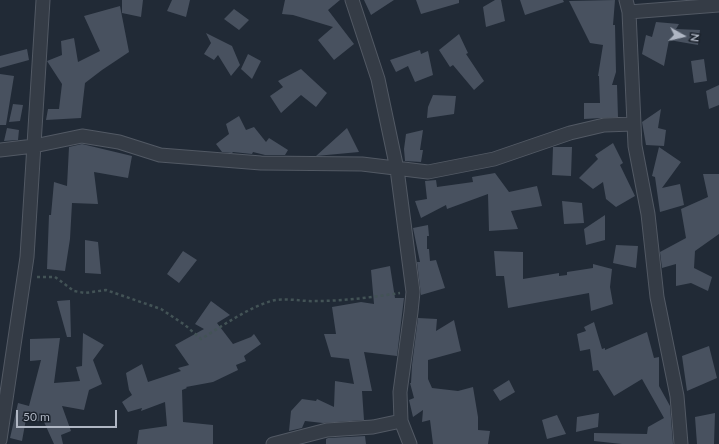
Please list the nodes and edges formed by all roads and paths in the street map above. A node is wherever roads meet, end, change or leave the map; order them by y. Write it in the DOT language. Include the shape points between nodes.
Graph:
graph roads {
  1 [pos="43,0"];
  2 [pos="352,0"];
  3 [pos="719,5"];
  4 [pos="627,6"];
  5 [pos="634,124"];
  6 [pos="34,146"];
  7 [pos="0,150"];
  8 [pos="396,169"];
  9 [pos="24,278"];
  10 [pos="412,292"];
  11 [pos="401,420"];
  12 [pos="0,440"];
  13 [pos="272,444"];
  14 [pos="410,444"];
  15 [pos="681,444"];
  1 -- 6 [label="street"];
  2 -- 8 [label="street" via="378,79"];
  3 -- 4 [label="street"];
  4 -- 5 [label="street"];
  5 -- 8 [label="street" via="604,125 570,133 494,159 428,172"];
  5 -- 15 [label="street" via="635,146 648,214 657,297 677,396"];
  6 -- 7 [label="street"];
  6 -- 8 [label="street" via="82,136 119,142 160,155 261,164 362,164"];
  6 -- 9 [label="street"];
  8 -- 10 [label="street"];
  9 -- 10 [label="path" via="55,277 74,291 85,293 106,290 161,309 185,325 201,340 253,308 273,300 316,302"];
  9 -- 12 [label="street"];
  10 -- 11 [label="street" via="412,312 400,392"];
  11 -- 13 [label="street" via="373,427 327,430"];
  11 -- 14 [label="street"];
}
